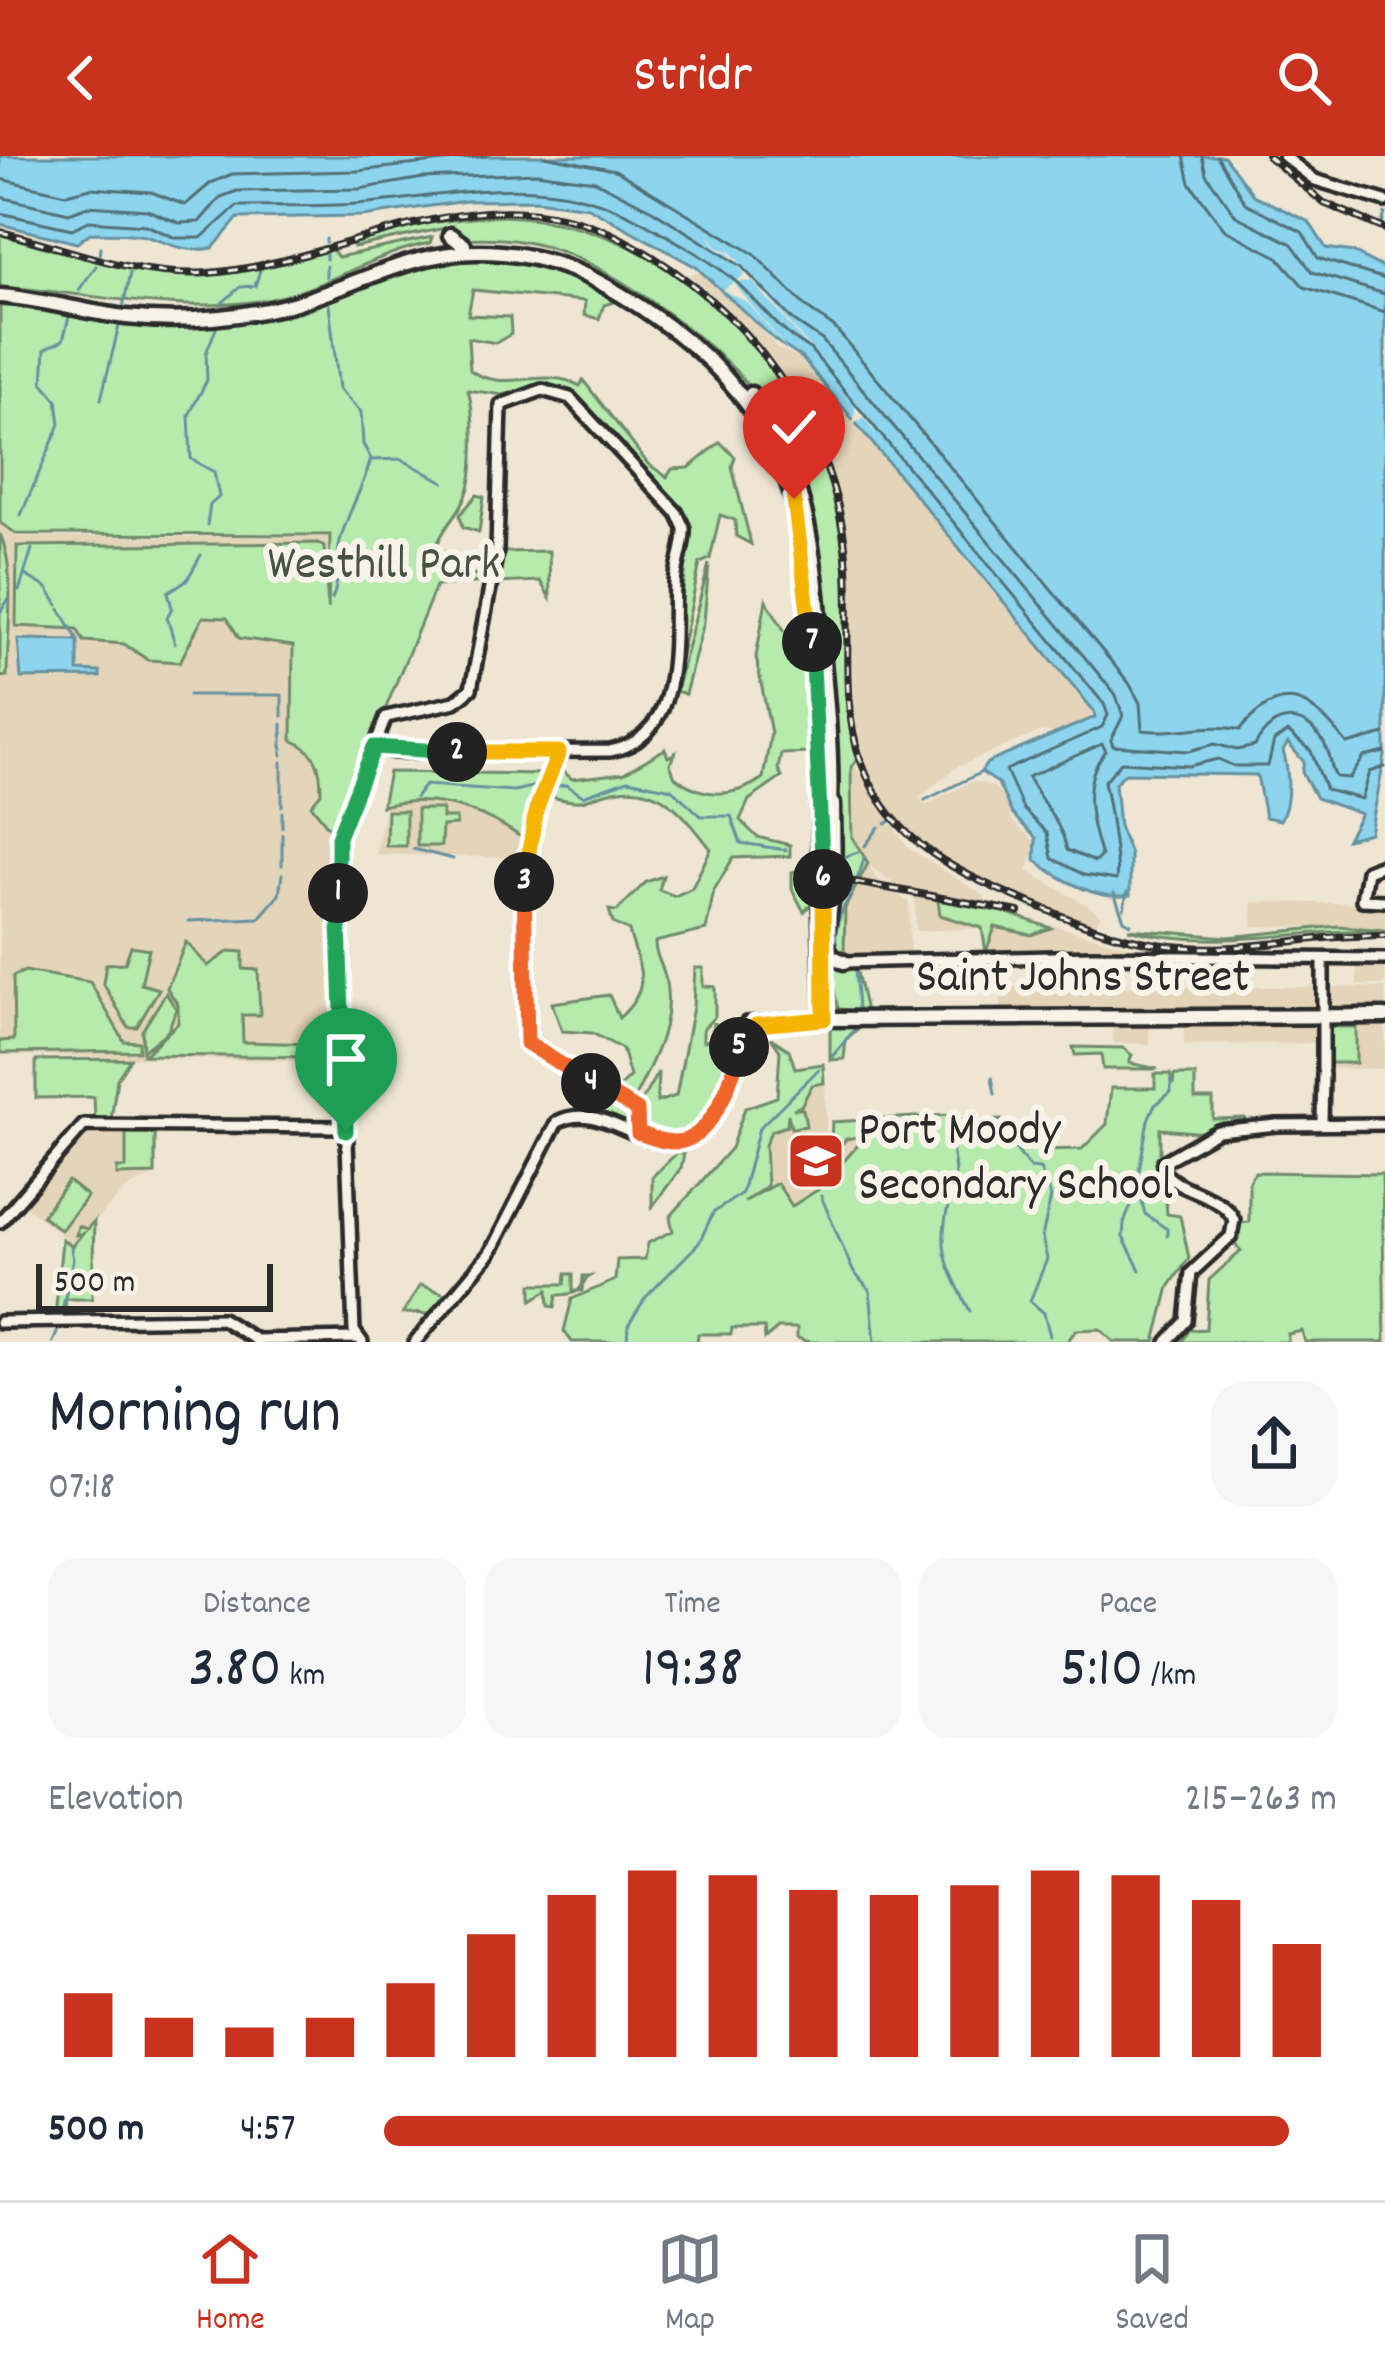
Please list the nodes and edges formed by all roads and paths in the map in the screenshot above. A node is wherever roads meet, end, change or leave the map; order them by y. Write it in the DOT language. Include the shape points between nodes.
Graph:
graph roads {
  1 [pos="1284,156"];
  2 [pos="1385,201"];
  3 [pos="455,242"];
  4 [pos="520,254"];
  5 [pos="410,260"];
  6 [pos="0,294"];
  7 [pos="716,357"];
  8 [pos="791,508"];
  9 [pos="374,747"];
  10 [pos="559,752"];
  11 [pos="831,790"];
  12 [pos="830,826"];
  13 [pos="1385,864"];
  14 [pos="1385,901"];
  15 [pos="826,935"];
  16 [pos="1385,959"];
  17 [pos="822,960"];
  18 [pos="1323,960"];
  19 [pos="844,962"];
  20 [pos="829,1000"];
  21 [pos="1324,1015"];
  22 [pos="1385,1016"];
  23 [pos="826,1019"];
  24 [pos="845,1019"];
  25 [pos="1322,1124"];
  26 [pos="1385,1124"];
  27 [pos="346,1127"];
  28 [pos="640,1134"];
  29 [pos="0,1222"];
  30 [pos="0,1322"];
  31 [pos="359,1340"];
  32 [pos="415,1342"];
  33 [pos="1167,1342"];
  1 -- 2 [label="street" via="1316,180"];
  3 -- 4 [label="main road"];
  3 -- 5 [label="main road"];
  3 -- 6 [label="main road" via="253,308 139,314"];
  3 -- 7 [label="main road" via="516,247 580,265"];
  4 -- 5 [label="main road"];
  4 -- 8 [label="main road" via="594,277 703,353 752,410"];
  5 -- 6 [label="main road" via="253,313 138,318"];
  7 -- 8 [label="main road" via="777,445 798,497"];
  7 -- 11 [label="main road" via="773,428 804,499"];
  8 -- 12 [label="main road" via="802,511 809,553"];
  8 -- 17 [label="main road" via="822,768"];
  9 -- 10 [label="street"];
  9 -- 10 [label="street" via="386,717 469,694 497,551 498,416 502,403 542,390 570,398 677,512 685,538 671,685 656,722 619,749"];
  9 -- 27 [label="street" via="337,841"];
  10 -- 28 [label="street" via="536,810 525,872 527,1041 637,1110"];
  11 -- 12 [label="main road"];
  11 -- 15 [label="main road" via="834,884"];
  12 -- 15 [label="main road"];
  13 -- 14 [label="street" via="1367,871 1362,900"];
  15 -- 17 [label="main road"];
  15 -- 19 [label="main road" via="831,956"];
  16 -- 18 [label="street"];
  17 -- 19 [label="street"];
  17 -- 20 [label="main road"];
  17 -- 23 [label="main road"];
  18 -- 19 [label="street"];
  18 -- 21 [label="street"];
  20 -- 23 [label="main road"];
  20 -- 24 [label="main road"];
  21 -- 22 [label="main road, Saint Johns Street"];
  21 -- 24 [label="main road, Saint Johns Street"];
  21 -- 25 [label="street"];
  23 -- 24 [label="main road, Saint Johns Street"];
  23 -- 28 [label="street, Saint Johns Street" via="742,1027 734,1073 702,1134 669,1145"];
  25 -- 26 [label="street"];
  25 -- 33 [label="street" via="1221,1131 1169,1161 1166,1171 1177,1184 1234,1220 1233,1232 1198,1264 1182,1324"];
  27 -- 29 [label="street" via="84,1125"];
  27 -- 31 [label="street"];
  28 -- 32 [label="street" via="586,1115 561,1120 490,1253"];
  30 -- 31 [label="street" via="223,1319 256,1340"];
}
